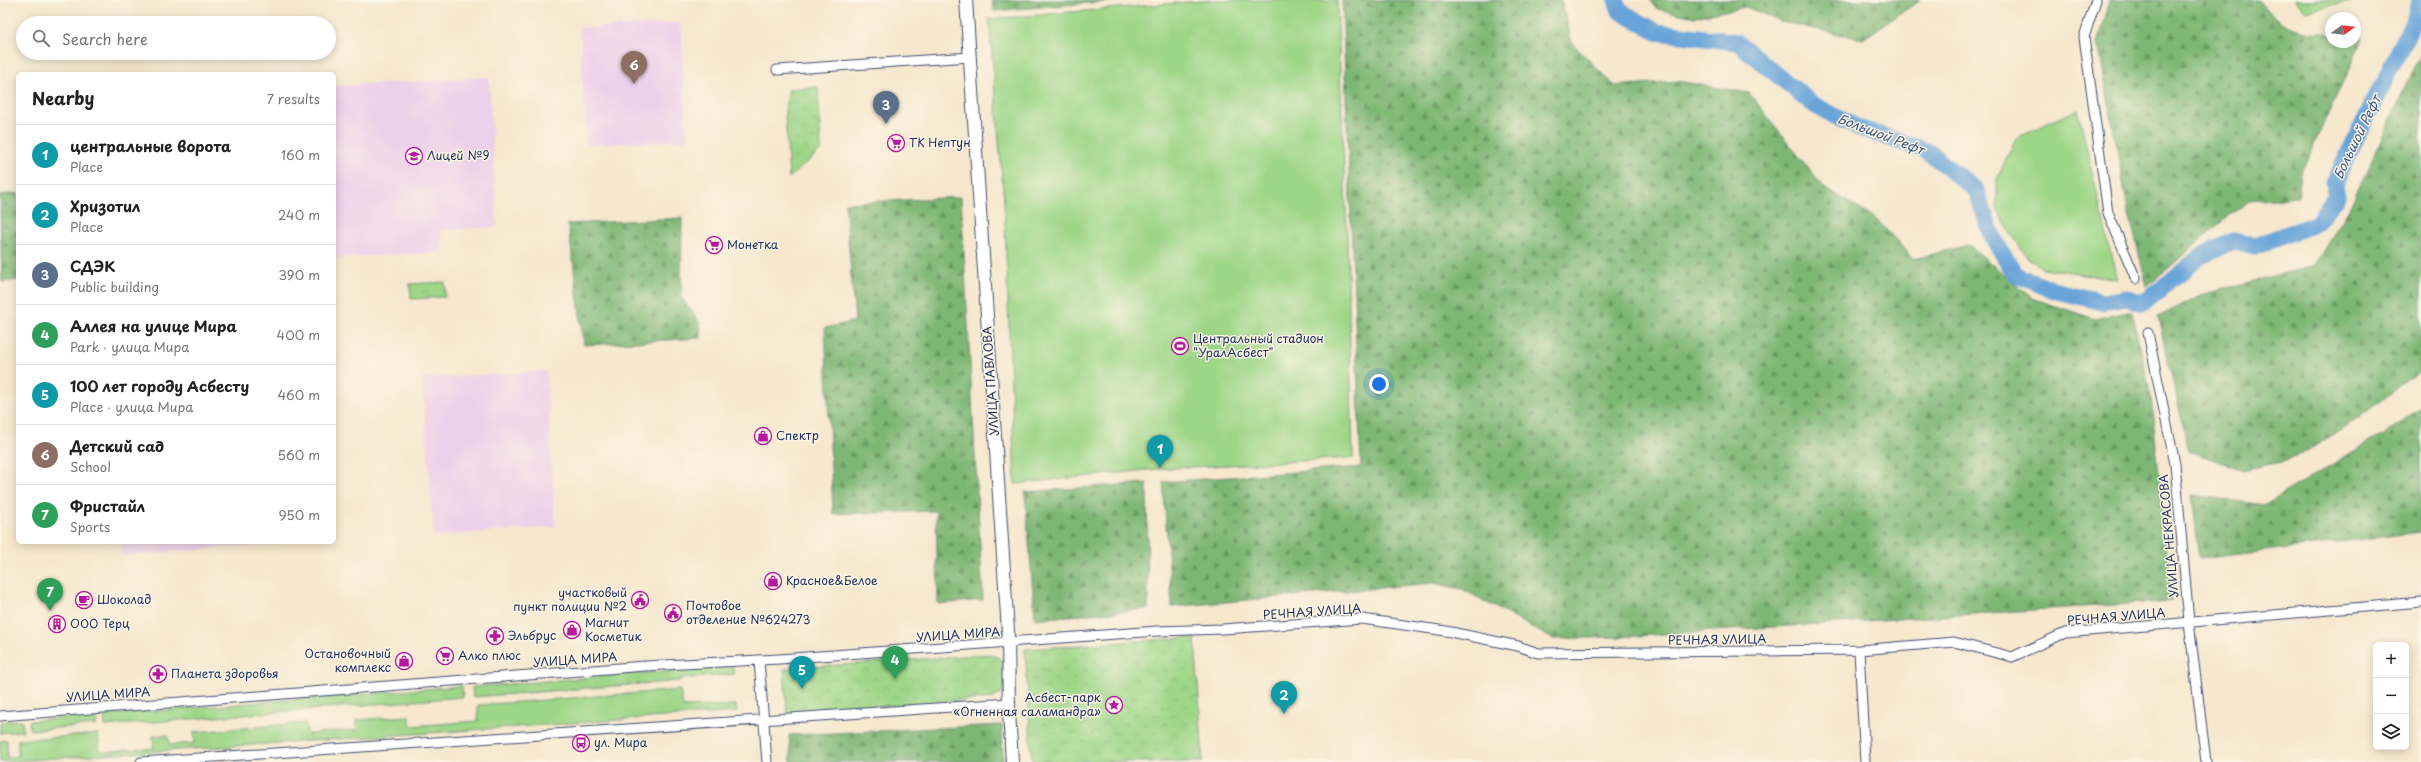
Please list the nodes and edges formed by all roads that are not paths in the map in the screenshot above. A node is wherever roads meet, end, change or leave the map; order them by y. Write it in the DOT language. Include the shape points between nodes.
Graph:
graph roads {
  1 [pos="966,0"];
  2 [pos="2096,0"];
  3 [pos="970,57"];
  4 [pos="777,70"];
  5 [pos="2136,279"];
  6 [pos="2148,333"];
  7 [pos="2421,602"];
  8 [pos="2189,622"];
  9 [pos="1009,643"];
  10 [pos="1859,650"];
  11 [pos="759,660"];
  12 [pos="1010,703"];
  13 [pos="0,716"];
  14 [pos="764,720"];
  15 [pos="141,762"];
  16 [pos="767,762"];
  17 [pos="1012,762"];
  18 [pos="1865,762"];
  19 [pos="2206,762"];
  1 -- 3 [label="street, УЛИЦА ПАВЛОВА"];
  2 -- 5 [label="street" via="2084,37 2108,213"];
  3 -- 4 [label="street"];
  3 -- 9 [label="street, УЛИЦА ПАВЛОВА"];
  6 -- 8 [label="street, УЛИЦА НЕКРАСОВА" via="2175,464"];
  7 -- 8 [label="street, РЕЧНАЯ УЛИЦА"];
  8 -- 10 [label="street, РЕЧНАЯ УЛИЦА" via="2065,633 2012,657 1954,642"];
  8 -- 19 [label="street, УЛИЦА НЕКРАСОВА"];
  9 -- 10 [label="street, РЕЧНАЯ УЛИЦА" via="1362,619 1446,631 1518,646 1538,654"];
  9 -- 11 [label="street, УЛИЦА МИРА"];
  9 -- 12 [label="street, УЛИЦА ПАВЛОВА"];
  10 -- 18 [label="street"];
  11 -- 13 [label="street, УЛИЦА МИРА"];
  11 -- 14 [label="street"];
  12 -- 14 [label="street"];
  12 -- 17 [label="street, УЛИЦА ПАВЛОВА"];
  14 -- 15 [label="street"];
  14 -- 16 [label="street"];
}
